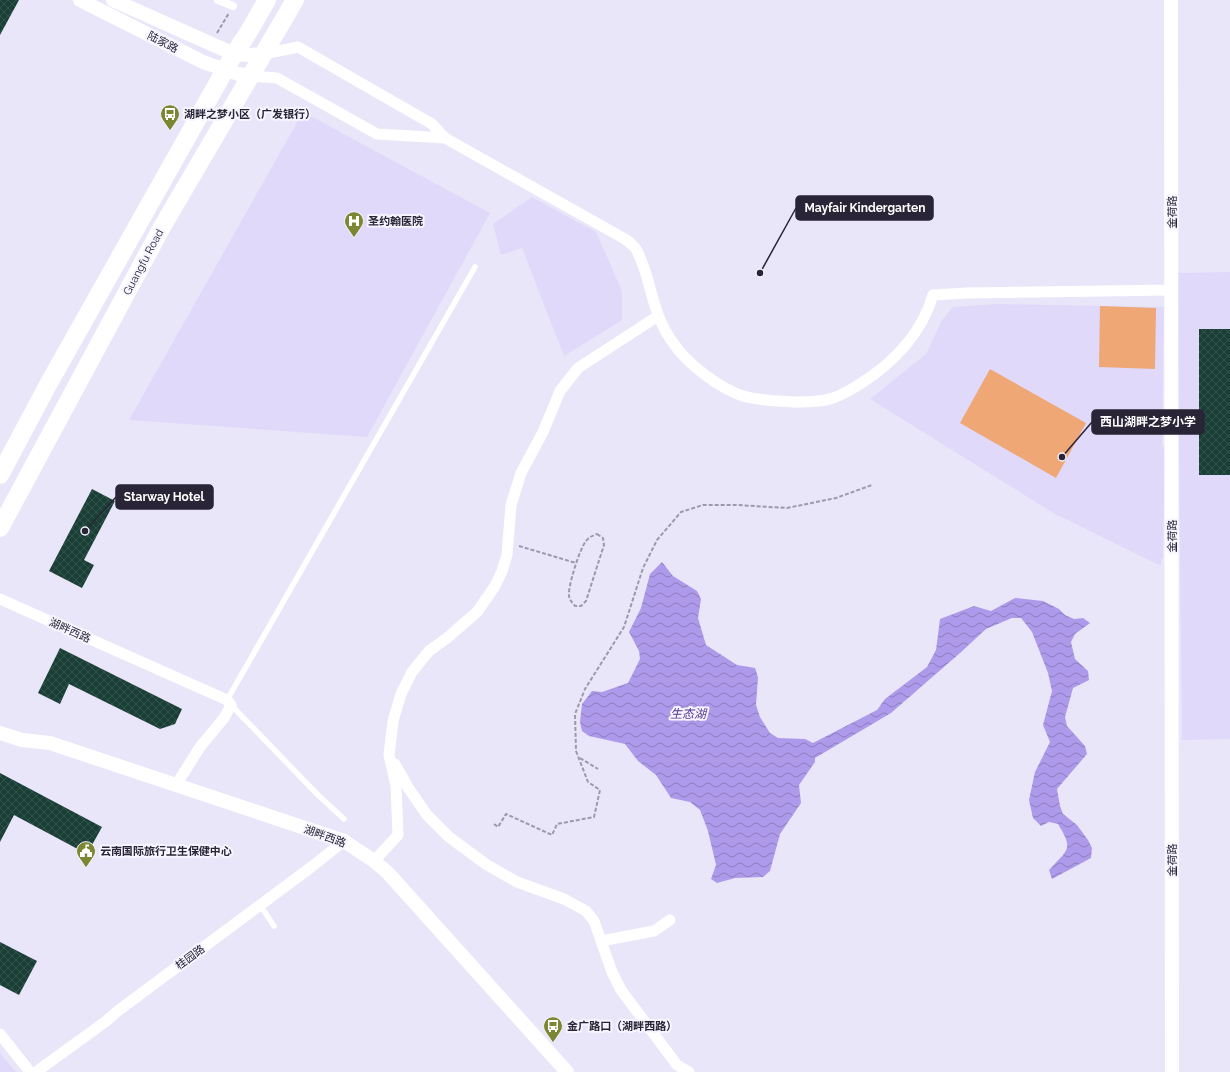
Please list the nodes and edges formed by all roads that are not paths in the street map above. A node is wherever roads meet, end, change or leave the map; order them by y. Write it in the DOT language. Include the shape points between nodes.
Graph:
graph roads {
  1 [pos="80,0"];
  2 [pos="113,0"];
  3 [pos="218,0"];
  4 [pos="267,0"];
  5 [pos="295,0"];
  6 [pos="1171,0"];
  7 [pos="233,6"];
  8 [pos="234,54"];
  9 [pos="264,54"];
  10 [pos="226,70"];
  11 [pos="251,76"];
  12 [pos="445,138"];
  13 [pos="475,267"];
  14 [pos="1172,290"];
  15 [pos="658,316"];
  16 [pos="0,474"];
  17 [pos="0,528"];
  18 [pos="0,599"];
  19 [pos="229,703"];
  20 [pos="0,733"];
  21 [pos="390,755"];
  22 [pos="176,785"];
  23 [pos="344,819"];
  24 [pos="344,841"];
  25 [pos="374,861"];
  26 [pos="260,905"];
  27 [pos="670,920"];
  28 [pos="274,926"];
  29 [pos="601,941"];
  30 [pos="0,1034"];
  31 [pos="30,1072"];
  32 [pos="36,1072"];
  33 [pos="567,1072"];
  34 [pos="689,1072"];
  35 [pos="1172,1072"];
  1 -- 10 [label="street, 陆家路" via="203,62"];
  2 -- 8 [label="street, 陆家路"];
  3 -- 7 [label="street"];
  4 -- 8 [label="main road, Guangfu Road"];
  5 -- 9 [label="main road, Guangfu Road"];
  6 -- 14 [label="street, 金荷路"];
  8 -- 9 [label="street, 陆家路"];
  8 -- 10 [label="main road, Guangfu Road"];
  9 -- 11 [label="main road, Guangfu Road"];
  9 -- 12 [label="street" via="298,47 432,124"];
  10 -- 11 [label="street, 陆家路"];
  10 -- 16 [label="main road, Guangfu Road"];
  11 -- 12 [label="street" via="277,78 377,134"];
  11 -- 17 [label="main road, Guangfu Road" via="169,215"];
  12 -- 15 [label="street" via="625,239 635,248 641,260"];
  13 -- 19 [label="lane"];
  14 -- 15 [label="street" via="933,295 918,329 894,359 848,391 833,398 803,402 770,401 742,396 711,380 673,344"];
  14 -- 35 [label="street, 金荷路"];
  15 -- 21 [label="street" via="578,368 560,391 516,489 511,504 507,555 495,586 477,612 429,651 412,672 401,694 393,721"];
  18 -- 19 [label="street, 湖畔西路"];
  19 -- 22 [label="street" via="224,718 200,747"];
  19 -- 23 [label="lane"];
  20 -- 22 [label="street, 湖畔西路" via="22,740 50,743"];
  21 -- 25 [label="street" via="396,785 398,835"];
  21 -- 29 [label="street" via="427,815 449,837 487,865 517,882 564,899 586,911 594,921"];
  22 -- 24 [label="street, 湖畔西路"];
  24 -- 25 [label="street, 湖畔西路"];
  24 -- 26 [label="street, 桂园路"];
  25 -- 33 [label="street, 湖畔西路" via="388,873"];
  26 -- 28 [label="lane"];
  26 -- 32 [label="street, 桂园路"];
  27 -- 29 [label="street" via="654,931"];
  29 -- 34 [label="street" via="621,990 677,1065"];
  30 -- 31 [label="street"];
}
